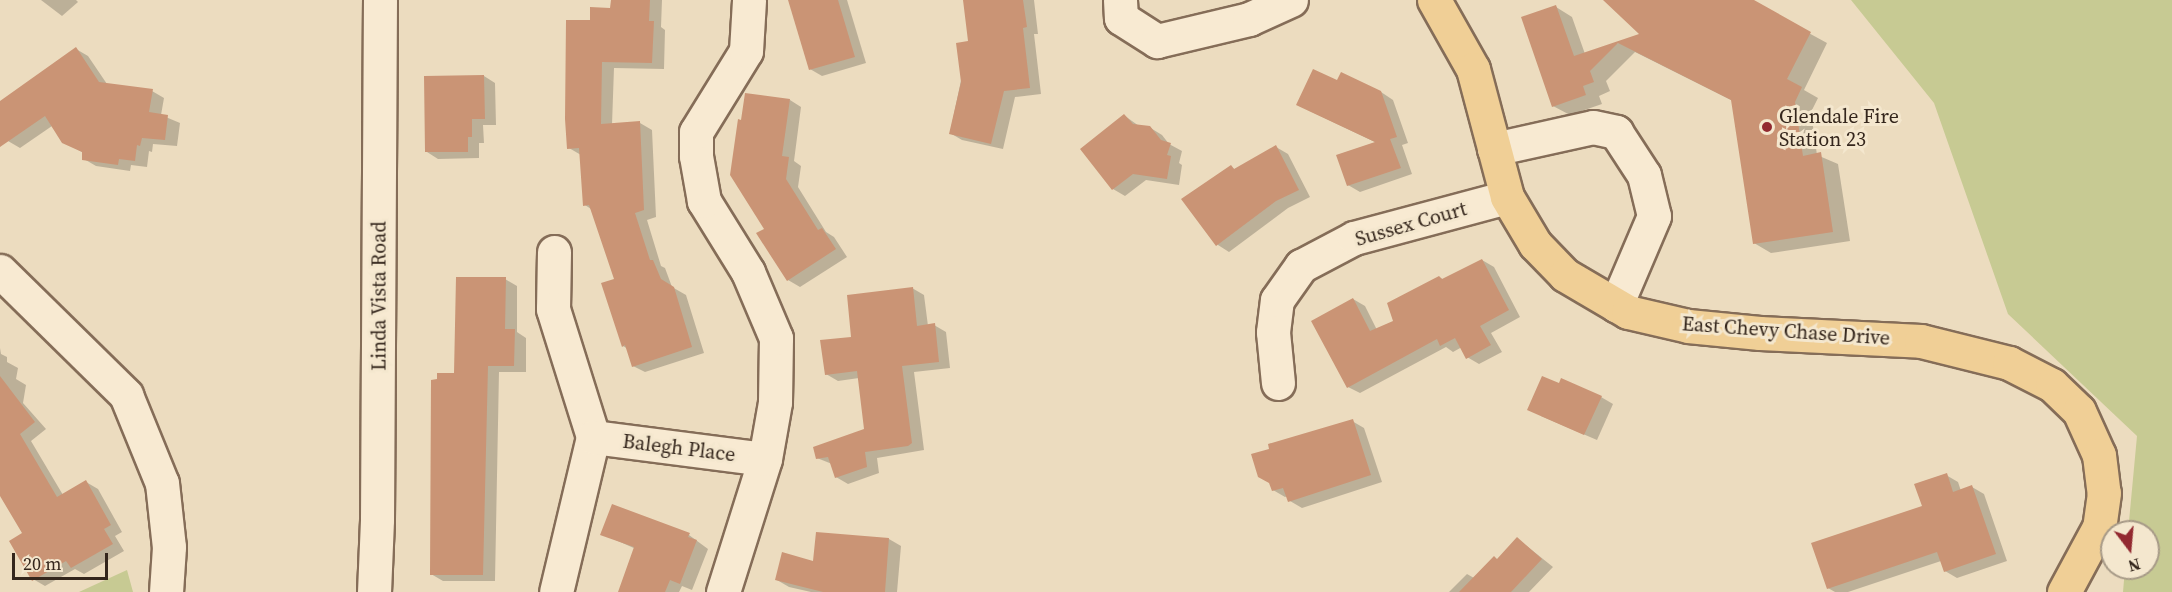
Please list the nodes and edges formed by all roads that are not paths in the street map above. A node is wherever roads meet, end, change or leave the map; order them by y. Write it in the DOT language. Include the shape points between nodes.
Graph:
graph roads {
  1 [pos="380,0"];
  2 [pos="749,0"];
  3 [pos="1120,0"];
  4 [pos="1291,0"];
  5 [pos="1434,0"];
  6 [pos="1494,149"];
  7 [pos="1507,197"];
  8 [pos="554,252"];
  9 [pos="0,271"];
  10 [pos="1616,304"];
  11 [pos="1278,383"];
  12 [pos="593,437"];
  13 [pos="765,459"];
  14 [pos="166,592"];
  15 [pos="374,592"];
  16 [pos="556,592"];
  17 [pos="723,592"];
  18 [pos="2064,592"];
  1 -- 15 [label="street, Linda Vista Road"];
  2 -- 13 [label="street" via="746,51 696,132 696,148 704,201 748,272 776,338 775,402"];
  3 -- 4 [label="street" via="1121,18 1157,41 1249,19"];
  5 -- 6 [label="main road, East Chevy Chase Drive" via="1473,69"];
  6 -- 7 [label="main road, East Chevy Chase Drive"];
  6 -- 10 [label="street" via="1593,128 1616,132 1644,175 1654,216"];
  7 -- 10 [label="main road, East Chevy Chase Drive" via="1535,244 1565,275"];
  7 -- 11 [label="street, Sussex Court" via="1354,238 1301,266 1277,300 1273,332"];
  8 -- 12 [label="street" via="553,309"];
  9 -- 14 [label="street" via="126,395 162,483 169,547"];
  10 -- 18 [label="main road, East Chevy Chase Drive" via="1628,312 1688,326 1921,341 2009,363 2052,385 2079,411 2099,455 2104,493 2099,526"];
  12 -- 13 [label="street, Balegh Place"];
  12 -- 16 [label="street"];
  13 -- 17 [label="street"];
}
